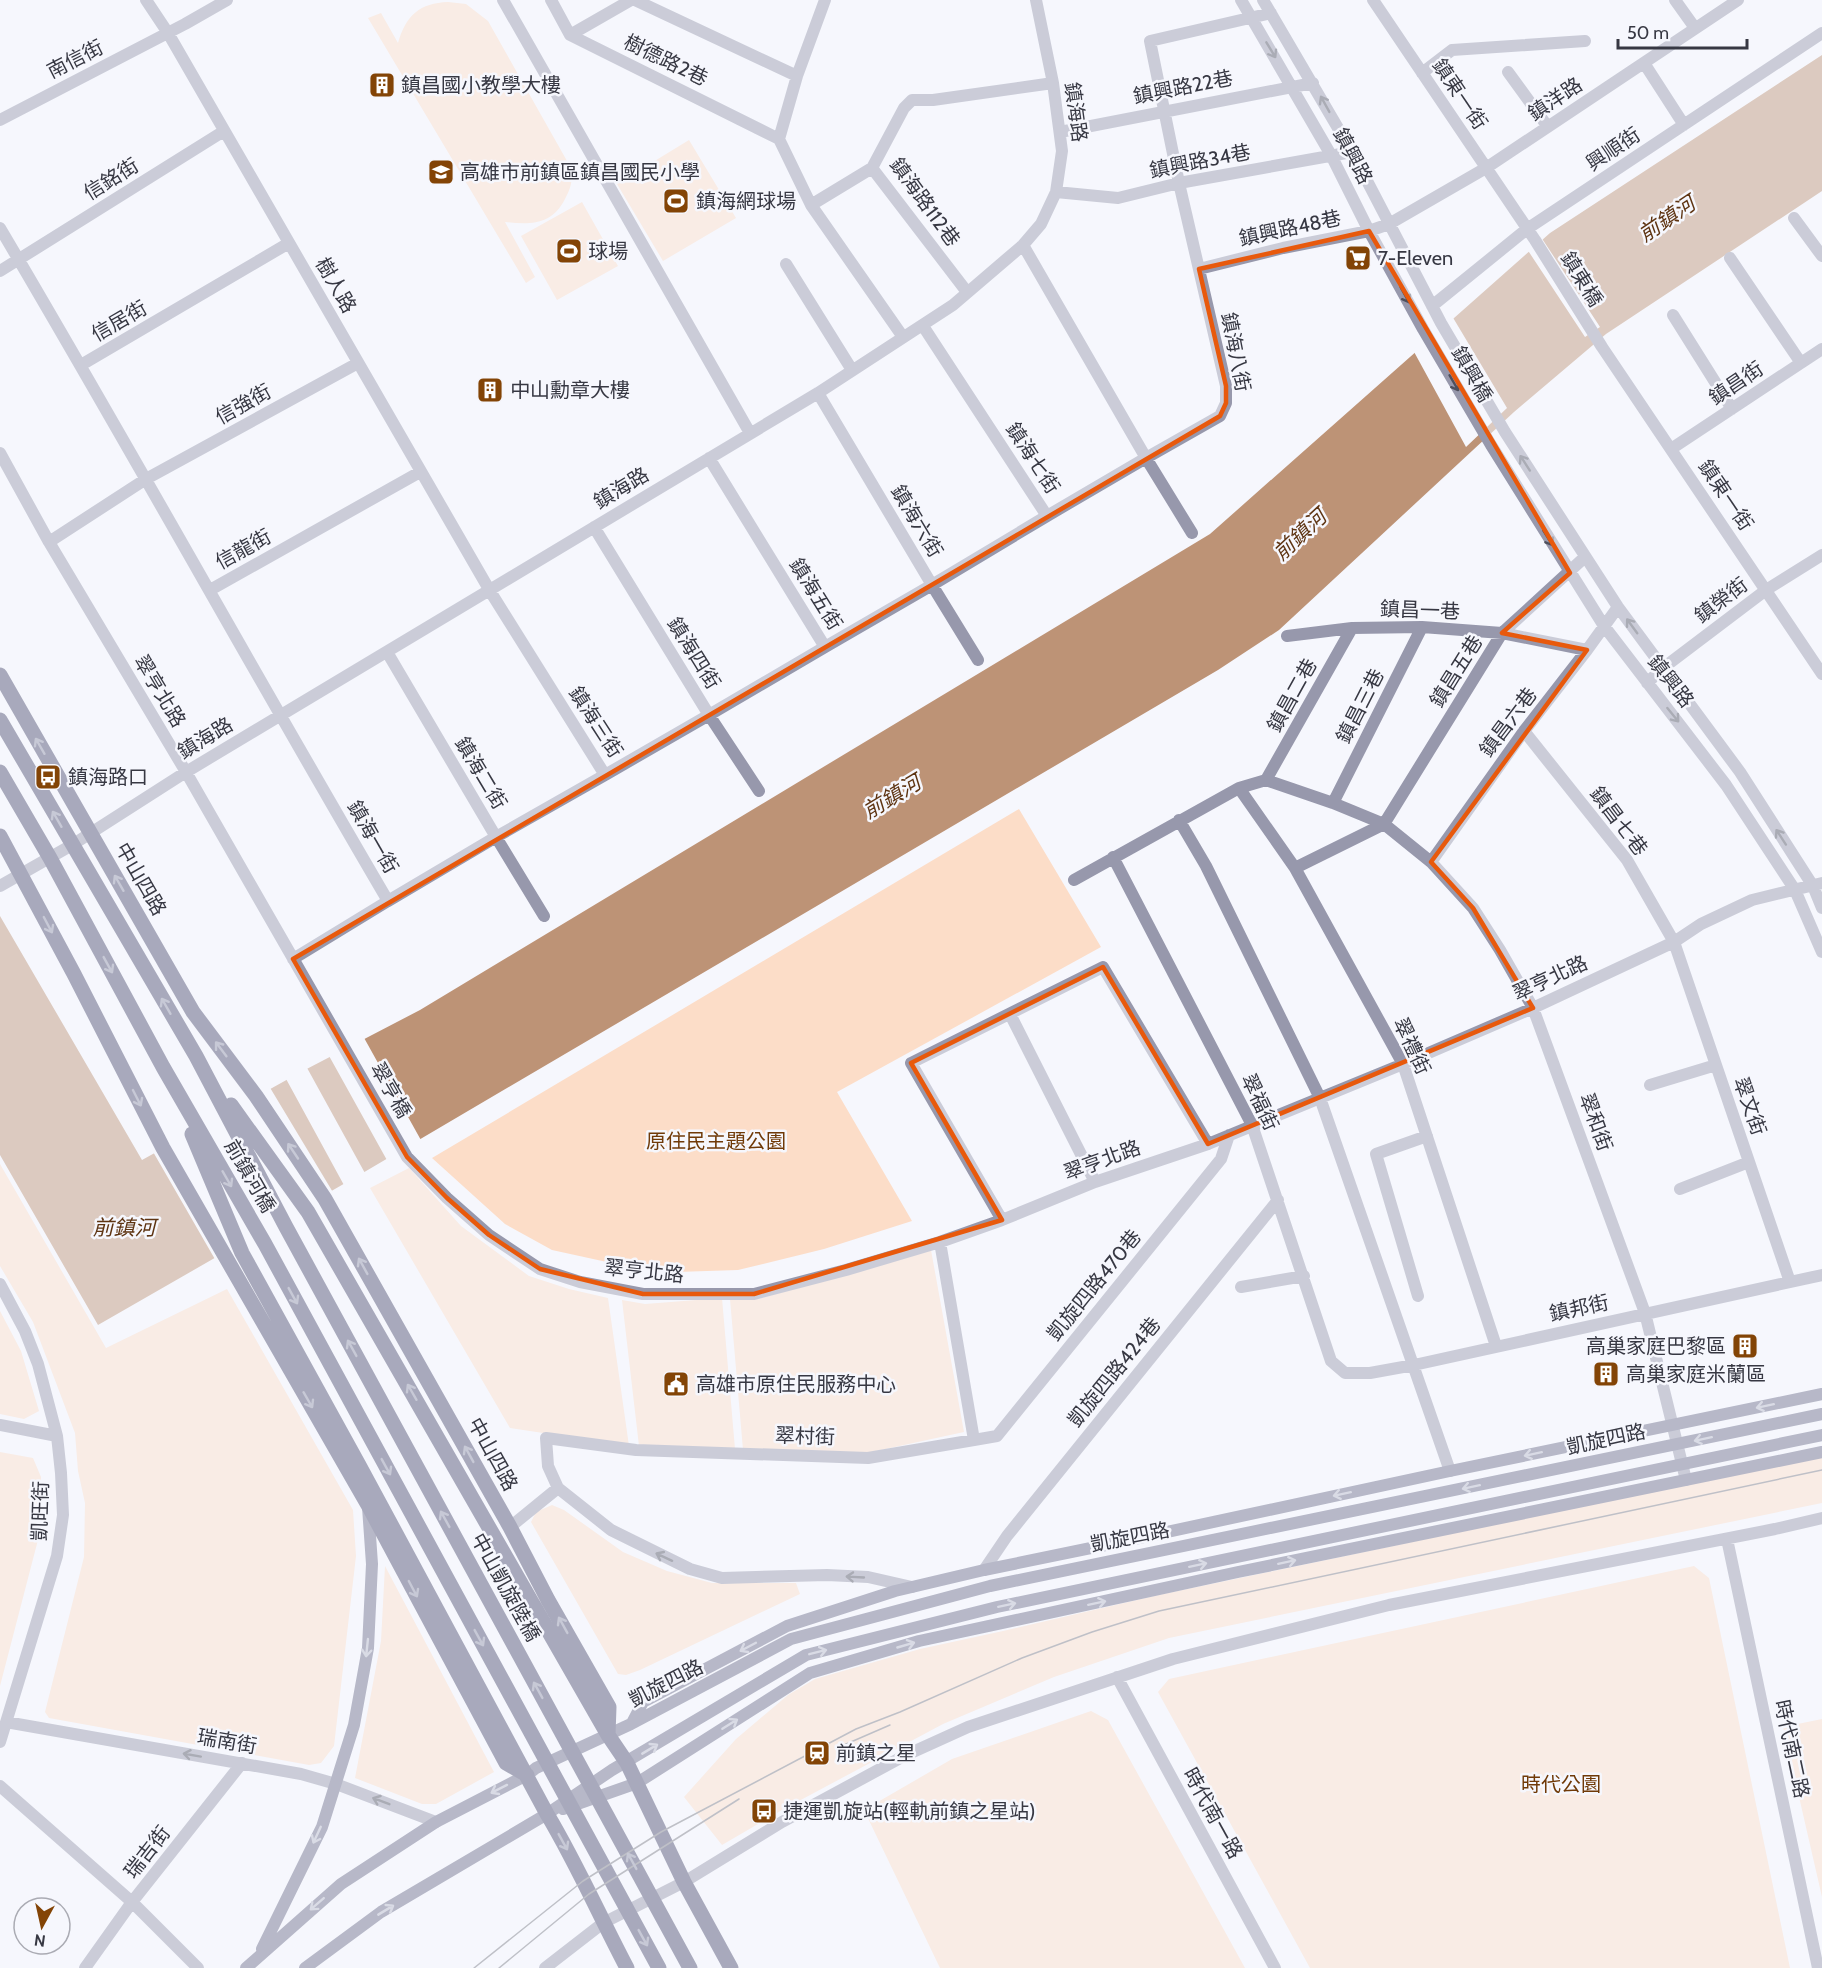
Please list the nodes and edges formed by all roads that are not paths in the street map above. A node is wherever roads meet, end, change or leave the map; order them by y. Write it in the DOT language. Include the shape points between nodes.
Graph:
graph roads {
  1 [pos="146,0"];
  2 [pos="227,0"];
  3 [pos="503,0"];
  4 [pos="551,0"];
  5 [pos="633,0"];
  6 [pos="825,0"];
  7 [pos="1036,0"];
  8 [pos="1241,0"];
  9 [pos="1263,0"];
  10 [pos="1373,0"];
  11 [pos="1675,0"];
  12 [pos="1738,0"];
  13 [pos="1271,13"];
  14 [pos="1252,18"];
  15 [pos="1695,28"];
  16 [pos="168,33"];
  17 [pos="1822,33"];
  18 [pos="570,34"];
  19 [pos="1585,41"];
  20 [pos="1644,63"];
  21 [pos="1508,72"];
  22 [pos="1422,73"];
  23 [pos="797,76"];
  24 [pos="1053,83"];
  25 [pos="1313,83"];
  26 [pos="1293,87"];
  27 [pos="1164,110"];
  28 [pos="0,120"];
  29 [pos="1684,125"];
  30 [pos="1548,126"];
  31 [pos="224,130"];
  32 [pos="1060,132"];
  33 [pos="779,139"];
  34 [pos="1352,152"];
  35 [pos="1331,155"];
  36 [pos="872,168"];
  37 [pos="1486,168"];
  38 [pos="1179,183"];
  39 [pos="1056,192"];
  40 [pos="811,205"];
  41 [pos="1794,218"];
  42 [pos="1389,224"];
  43 [pos="0,228"];
  44 [pos="1527,229"];
  45 [pos="1369,231"];
  46 [pos="1535,240"];
  47 [pos="289,243"];
  48 [pos="1023,246"];
  49 [pos="1822,256"];
  50 [pos="1730,258"];
  51 [pos="19,260"];
  52 [pos="786,264"];
  53 [pos="1199,269"];
  54 [pos="0,271"];
  55 [pos="967,292"];
  56 [pos="1432,306"];
  57 [pos="1672,315"];
  58 [pos="1441,323"];
  59 [pos="923,326"];
  60 [pos="1425,332"];
  61 [pos="903,337"];
  62 [pos="1597,339"];
  63 [pos="1822,349"];
  64 [pos="358,363"];
  65 [pos="1801,363"];
  66 [pos="81,365"];
  67 [pos="852,370"];
  68 [pos="819,393"];
  69 [pos="1732,409"];
  70 [pos="1500,422"];
  71 [pos="750,433"];
  72 [pos="1485,435"];
  73 [pos="1671,449"];
  74 [pos="0,453"];
  75 [pos="709,458"];
  76 [pos="1146,458"];
  77 [pos="420,472"];
  78 [pos="146,479"];
  79 [pos="1047,516"];
  80 [pos="594,527"];
  81 [pos="1192,533"];
  82 [pos="49,542"];
  83 [pos="1822,555"];
  84 [pos="1585,557"];
  85 [pos="1570,573"];
  86 [pos="932,585"];
  87 [pos="210,590"];
  88 [pos="1766,590"];
  89 [pos="490,591"];
  90 [pos="1618,607"];
  91 [pos="1604,626"];
  92 [pos="1422,627"];
  93 [pos="1352,628"];
  94 [pos="1502,633"];
  95 [pos="1287,636"];
  96 [pos="825,647"];
  97 [pos="1587,650"];
  98 [pos="387,652"];
  99 [pos="978,660"];
  100 [pos="1663,668"];
  101 [pos="1822,674"];
  102 [pos="0,675"];
  103 [pos="1647,683"];
  104 [pos="709,715"];
  105 [pos="280,716"];
  106 [pos="0,720"];
  107 [pos="1524,731"];
  108 [pos="0,772"];
  109 [pos="186,772"];
  110 [pos="605,775"];
  111 [pos="1266,780"];
  112 [pos="1239,788"];
  113 [pos="759,791"];
  114 [pos="1333,803"];
  115 [pos="1179,820"];
  116 [pos="1384,824"];
  117 [pos="90,833"];
  118 [pos="0,836"];
  119 [pos="496,837"];
  120 [pos="72,845"];
  121 [pos="1113,857"];
  122 [pos="50,858"];
  123 [pos="1431,862"];
  124 [pos="1295,868"];
  125 [pos="10,880"];
  126 [pos="1074,880"];
  127 [pos="1817,885"];
  128 [pos="1795,890"];
  129 [pos="388,901"];
  130 [pos="1822,908"];
  131 [pos="544,916"];
  132 [pos="1674,942"];
  133 [pos="1822,952"];
  134 [pos="293,959"];
  135 [pos="1533,1008"];
  136 [pos="1010,1014"];
  137 [pos="340,1042"];
  138 [pos="1403,1064"];
  139 [pos="1716,1065"];
  140 [pos="1650,1085"];
  141 [pos="1320,1098"];
  142 [pos="230,1111"];
  143 [pos="1252,1125"];
  144 [pos="195,1130"];
  145 [pos="1229,1135"];
  146 [pos="1427,1136"];
  147 [pos="1208,1144"];
  148 [pos="407,1157"];
  149 [pos="1749,1162"];
  150 [pos="1095,1182"];
  151 [pos="1680,1189"];
  152 [pos="1278,1200"];
  153 [pos="308,1212"];
  154 [pos="1002,1220"];
  155 [pos="286,1227"];
  156 [pos="940,1242"];
  157 [pos="234,1256"];
  158 [pos="1822,1275"];
  159 [pos="1304,1276"];
  160 [pos="1790,1282"];
  161 [pos="0,1284"];
  162 [pos="1241,1287"];
  163 [pos="1418,1296"];
  164 [pos="1645,1313"];
  165 [pos="1496,1346"];
  166 [pos="1414,1365"];
  167 [pos="1345,1373"];
  168 [pos="1822,1394"];
  169 [pos="1822,1414"];
  170 [pos="0,1425"];
  171 [pos="1673,1425"];
  172 [pos="1822,1435"];
  173 [pos="57,1436"];
  174 [pos="974,1440"];
  175 [pos="1678,1444"];
  176 [pos="1822,1452"];
  177 [pos="359,1464"];
  178 [pos="1682,1464"];
  179 [pos="1450,1471"];
  180 [pos="1686,1480"];
  181 [pos="558,1488"];
  182 [pos="368,1505"];
  183 [pos="1822,1518"];
  184 [pos="510,1527"];
  185 [pos="1728,1539"];
  186 [pos="984,1570"];
  187 [pos="912,1587"];
  188 [pos="1117,1677"];
  189 [pos="6,1722"];
  190 [pos="631,1724"];
  191 [pos="608,1735"];
  192 [pos="0,1742"];
  193 [pos="242,1763"];
  194 [pos="627,1763"];
  195 [pos="527,1775"];
  196 [pos="637,1783"];
  197 [pos="336,1784"];
  198 [pos="0,1786"];
  199 [pos="547,1814"];
  200 [pos="436,1822"];
  201 [pos="684,1882"];
  202 [pos="132,1902"];
  203 [pos="603,1923"];
  204 [pos="259,1956"];
  205 [pos="86,1968"];
  206 [pos="198,1968"];
  207 [pos="246,1968"];
  208 [pos="305,1968"];
  209 [pos="545,1968"];
  210 [pos="627,1968"];
  211 [pos="659,1968"];
  212 [pos="690,1968"];
  213 [pos="731,1968"];
  214 [pos="1275,1968"];
  215 [pos="1818,1968"];
  1 -- 16 [label="street, 樹人路"];
  2 -- 16 [label="street, 南信街"];
  3 -- 71 [label="street"];
  4 -- 18 [label="street"];
  5 -- 18 [label="street"];
  5 -- 23 [label="street"];
  6 -- 23 [label="street"];
  7 -- 24 [label="street, 鎮海路"];
  8 -- 14 [label="street, 鎮興路"];
  9 -- 13 [label="street, 鎮興路"];
  10 -- 22 [label="street, 鎮東一街"];
  11 -- 15 [label="street"];
  12 -- 15 [label="street, 鎮洋路"];
  13 -- 14 [label="street"];
  13 -- 25 [label="street, 鎮興路"];
  14 -- 26 [label="street, 鎮興路, one-way"];
  14 -- 27 [label="street, 鎮海八街" via="1150,41"];
  15 -- 20 [label="street, 鎮洋路"];
  16 -- 28 [label="street, 南信街"];
  16 -- 31 [label="street, 樹人路"];
  17 -- 29 [label="street, 興順街"];
  18 -- 33 [label="street, 樹德路2巷"];
  19 -- 22 [label="street" via="1452,50"];
  20 -- 29 [label="street"];
  20 -- 30 [label="street, 鎮洋路"];
  21 -- 30 [label="street"];
  22 -- 37 [label="street, 鎮東一街"];
  23 -- 33 [label="street"];
  24 -- 32 [label="street, 鎮海路"];
  24 -- 36 [label="street, 鎮海路112巷" via="912,100"];
  25 -- 26 [label="street, 鎮興路22巷"];
  34 -- 25 [label="street, 鎮興路, one-way"];
  26 -- 27 [label="street, 鎮興路22巷"];
  26 -- 35 [label="street, 鎮興路"];
  27 -- 32 [label="street, 鎮興路22巷"];
  27 -- 38 [label="street, 鎮海八街"];
  29 -- 44 [label="street, 興順街"];
  30 -- 37 [label="street, 鎮洋路"];
  31 -- 47 [label="street, 樹人路"];
  31 -- 51 [label="street, 信銘街"];
  32 -- 39 [label="street, 鎮海路" via="1062,151"];
  33 -- 40 [label="street"];
  34 -- 35 [label="street, 鎮興路34巷"];
  34 -- 42 [label="street, 鎮興路"];
  35 -- 38 [label="street, 鎮興路34巷"];
  35 -- 45 [label="street, 鎮興路"];
  36 -- 40 [label="street"];
  36 -- 55 [label="street, 鎮海路112巷"];
  37 -- 42 [label="street, 鎮洋路"];
  37 -- 44 [label="street, 鎮東一街"];
  38 -- 39 [label="street, 鎮興路34巷" via="1118,198"];
  38 -- 53 [label="street, 鎮海八街"];
  39 -- 48 [label="street, 鎮海路" via="1041,224"];
  40 -- 61 [label="street"];
  41 -- 49 [label="street"];
  42 -- 45 [label="street, 鎮興路48巷"];
  42 -- 56 [label="street, 鎮興路"];
  43 -- 51 [label="street"];
  44 -- 46 [label="street, 鎮東一街"];
  44 -- 56 [label="street, 興順街"];
  45 -- 53 [label="street, 鎮興路48巷"];
  45 -- 60 [label="street, 鎮興路, one-way"];
  46 -- 62 [label="street, 鎮東橋"];
  47 -- 64 [label="street, 樹人路"];
  47 -- 66 [label="street, 信居街"];
  48 -- 55 [label="street, 鎮海路"];
  48 -- 76 [label="street"];
  50 -- 65 [label="street"];
  51 -- 54 [label="street, 信銘街"];
  51 -- 66 [label="street"];
  52 -- 67 [label="street"];
  53 -- 76 [label="street, 鎮海八街" via="1226,386 1226,403 1220,416"];
  55 -- 59 [label="street, 鎮海路"];
  56 -- 58 [label="street, 鎮興路"];
  57 -- 69 [label="street"];
  58 -- 70 [label="street, 鎮興橋"];
  59 -- 61 [label="street, 鎮海路"];
  59 -- 79 [label="street, 鎮海七街"];
  60 -- 72 [label="street, 鎮興橋, one-way"];
  61 -- 67 [label="street, 鎮海路"];
  62 -- 73 [label="street, 鎮東一街"];
  63 -- 65 [label="street, 鎮昌街"];
  64 -- 77 [label="street, 樹人路"];
  64 -- 78 [label="street, 信強街"];
  65 -- 69 [label="street, 鎮昌街"];
  66 -- 78 [label="street, 信居街"];
  67 -- 68 [label="street, 鎮海路"];
  68 -- 71 [label="street, 鎮海路"];
  68 -- 86 [label="street, 鎮海六街"];
  69 -- 73 [label="street, 鎮昌街"];
  84 -- 70 [label="street, 鎮興路, one-way"];
  71 -- 75 [label="street, 鎮海路"];
  72 -- 85 [label="street, 鎮興路, one-way"];
  73 -- 88 [label="street, 鎮東一街"];
  74 -- 82 [label="street, 翠亨北路"];
  75 -- 80 [label="street, 鎮海路"];
  75 -- 96 [label="street, 鎮海五街"];
  76 -- 79 [label="street, 鎮海七街"];
  76 -- 81 [label="street"];
  77 -- 87 [label="street, 信龍街"];
  77 -- 89 [label="street, 樹人路"];
  78 -- 82 [label="street, 信強街"];
  78 -- 87 [label="street"];
  79 -- 86 [label="street, 鎮海六街"];
  80 -- 89 [label="street, 鎮海路"];
  80 -- 104 [label="street, 鎮海四街"];
  82 -- 109 [label="street, 翠亨北路"];
  83 -- 88 [label="street, 鎮榮街"];
  84 -- 85 [label="street, 鎮昌五巷"];
  84 -- 90 [label="street, 鎮興路"];
  85 -- 91 [label="street, 鎮興路"];
  85 -- 94 [label="street, 鎮昌五巷"];
  86 -- 96 [label="street, 鎮海五街"];
  86 -- 99 [label="street"];
  87 -- 105 [label="street, 信龍街"];
  88 -- 100 [label="street, 鎮榮街"];
  88 -- 101 [label="street, 鎮東一街"];
  89 -- 98 [label="street, 鎮海路"];
  89 -- 110 [label="street, 鎮海三街"];
  90 -- 91 [label="street, 鎮昌六巷"];
  100 -- 90 [label="street, 鎮興路, one-way"];
  91 -- 97 [label="street, 鎮昌六巷"];
  91 -- 103 [label="street, 鎮興路"];
  92 -- 93 [label="street, 鎮昌一巷"];
  92 -- 94 [label="street, 鎮昌一巷"];
  92 -- 114 [label="street, 鎮昌三巷"];
  93 -- 95 [label="street, 鎮昌一巷"];
  93 -- 111 [label="street, 鎮昌二巷"];
  94 -- 97 [label="street, 鎮昌一巷"];
  94 -- 116 [label="street, 鎮昌五巷"];
  96 -- 104 [label="street, 鎮海四街"];
  97 -- 107 [label="street, 鎮昌六巷"];
  98 -- 105 [label="street, 鎮海路"];
  98 -- 119 [label="street, 鎮海二街"];
  100 -- 103 [label="street, 鎮榮街"];
  127 -- 100 [label="street, 鎮興路, one-way"];
  117 -- 102 [label="main road, 中山四路, one-way"];
  103 -- 128 [label="street, 鎮興路, one-way" via="1726,785"];
  104 -- 110 [label="street, 鎮海三街"];
  104 -- 113 [label="street"];
  105 -- 109 [label="street, 鎮海路"];
  105 -- 129 [label="street, 鎮海一街"];
  120 -- 106 [label="main road, one-way"];
  107 -- 123 [label="street, 鎮昌六巷"];
  107 -- 132 [label="street, 鎮昌七巷" via="1627,860"];
  108 -- 122 [label="main road"];
  109 -- 117 [label="street, 鎮海路"];
  109 -- 134 [label="street, 翠亨北路"];
  110 -- 119 [label="street, 鎮海二街"];
  111 -- 112 [label="street"];
  111 -- 114 [label="street, 翠和街"];
  112 -- 115 [label="street"];
  112 -- 124 [label="street, 翠禮街"];
  114 -- 116 [label="street, 翠和街"];
  115 -- 121 [label="street"];
  115 -- 141 [label="street" via="1206,866"];
  116 -- 123 [label="street, 翠和街"];
  116 -- 124 [label="street"];
  117 -- 120 [label="street, 鎮海路"];
  184 -- 117 [label="main road, 中山四路, one-way" via="325,1199 256,1096 193,1012"];
  118 -- 125 [label="main road"];
  119 -- 129 [label="street, 鎮海一街"];
  119 -- 131 [label="street"];
  120 -- 122 [label="street, 鎮海路"];
  142 -- 120 [label="main road, one-way"];
  121 -- 126 [label="street"];
  121 -- 143 [label="street, 翠福街"];
  122 -- 125 [label="street, 鎮海路"];
  122 -- 144 [label="main road, one-way"];
  123 -- 135 [label="street, 翠和街" via="1473,908"];
  124 -- 138 [label="street, 翠禮街"];
  125 -- 157 [label="main road, one-way" via="162,1148"];
  127 -- 128 [label="street, 翠亨北路"];
  127 -- 130 [label="street, 鎮興路"];
  128 -- 132 [label="street, 翠亨北路" via="1752,900 1701,924"];
  128 -- 133 [label="street, 鎮興路"];
  129 -- 134 [label="street"];
  132 -- 135 [label="street, 翠亨北路"];
  132 -- 139 [label="street, 翠文街"];
  134 -- 137 [label="street, 翠亨北路"];
  135 -- 138 [label="street, 翠亨北路"];
  135 -- 164 [label="street, 翠和街"];
  136 -- 147 [label="street" via="1103,967"];
  136 -- 150 [label="street"];
  136 -- 154 [label="street" via="911,1063"];
  137 -- 148 [label="street, 翠亨橋"];
  138 -- 141 [label="street, 翠亨北路"];
  138 -- 146 [label="street, 翠禮街"];
  139 -- 140 [label="street"];
  139 -- 149 [label="street, 翠文街"];
  141 -- 143 [label="street, 翠亨北路"];
  141 -- 166 [label="street"];
  142 -- 153 [label="main road, 前鎮河橋"];
  142 -- 155 [label="main road, 前鎮河橋"];
  143 -- 145 [label="street, 翠亨北路"];
  143 -- 152 [label="street, 翠福街"];
  144 -- 157 [label="main road, 前鎮河橋"];
  144 -- 211 [label="main road, 前鎮河橋, one-way" via="265,1244"];
  145 -- 147 [label="street, 翠亨北路"];
  145 -- 174 [label="street, 凱旋四路470巷" via="1221,1159 997,1436"];
  146 -- 163 [label="street" via="1376,1154"];
  146 -- 165 [label="street, 翠禮街"];
  147 -- 150 [label="street, 翠亨北路"];
  148 -- 156 [label="street, 翠亨北路" via="489,1236 540,1269 580,1282 643,1294 754,1294"];
  149 -- 151 [label="street"];
  149 -- 160 [label="street, 翠文街"];
  150 -- 154 [label="street, 翠亨北路"];
  152 -- 159 [label="street, 翠福街"];
  152 -- 186 [label="street, 凱旋四路424巷" via="1007,1536"];
  191 -- 153 [label="main road, 中山四路, one-way"];
  154 -- 156 [label="street, 翠亨北路"];
  212 -- 155 [label="main road, 中山凱旋陸橋, one-way"];
  156 -- 174 [label="street"];
  157 -- 177 [label="main road"];
  157 -- 182 [label="main road, one-way"];
  158 -- 160 [label="street, 鎮邦街"];
  159 -- 162 [label="street"];
  159 -- 167 [label="street, 翠福街" via="1331,1361"];
  160 -- 164 [label="street, 鎮邦街"];
  161 -- 173 [label="street, 凱旺街" via="38,1364"];
  164 -- 165 [label="street, 鎮邦街"];
  164 -- 171 [label="street, 翠和街"];
  165 -- 166 [label="street, 鎮邦街"];
  166 -- 167 [label="street, 鎮邦街"];
  166 -- 179 [label="street"];
  168 -- 171 [label="street, 凱旋四路, one-way"];
  169 -- 175 [label="street, 凱旋四路, one-way"];
  170 -- 173 [label="street"];
  171 -- 175 [label="street, 翠和街"];
  171 -- 179 [label="street, 凱旋四路, one-way"];
  172 -- 178 [label="street, 凱旋四路"];
  173 -- 189 [label="street, 凱旺街" via="63,1515 57,1556"];
  174 -- 181 [label="street, 翠村街" via="868,1458 636,1450 546,1438 548,1466"];
  175 -- 178 [label="street, 翠和街"];
  175 -- 190 [label="street, 凱旋四路, one-way" via="1108,1561 902,1608 791,1639"];
  176 -- 180 [label="street, 凱旋四路"];
  177 -- 182 [label="street"];
  177 -- 195 [label="main road"];
  178 -- 180 [label="street, 翠和街"];
  194 -- 178 [label="street, 凱旋四路, one-way" via="806,1655 997,1607"];
  179 -- 186 [label="street, 凱旋四路, one-way"];
  196 -- 180 [label="street, 凱旋四路, one-way" via="810,1673 919,1641"];
  181 -- 184 [label="street"];
  187 -- 181 [label="street, one-way" via="868,1577 827,1575 722,1578 690,1569 611,1530"];
  182 -- 195 [label="main road, one-way" via="506,1763"];
  182 -- 197 [label="street, one-way" via="372,1564 368,1648 354,1725"];
  183 -- 185 [label="street"];
  191 -- 184 [label="main road, 中山四路, one-way" via="609,1707"];
  185 -- 188 [label="street" via="1389,1605 1173,1659"];
  185 -- 215 [label="street, 時代南二路"];
  186 -- 187 [label="street, 凱旋四路"];
  187 -- 190 [label="street, 凱旋四路, one-way" via="787,1626 643,1702"];
  188 -- 201 [label="street" via="968,1727 904,1756 782,1822"];
  188 -- 214 [label="street, 時代南一路"];
  189 -- 192 [label="street, 凱旺街"];
  193 -- 189 [label="street, 瑞南街, one-way"];
  190 -- 191 [label="street"];
  191 -- 194 [label="main road, 中山四路"];
  191 -- 195 [label="street"];
  193 -- 197 [label="street, 瑞南街"];
  193 -- 202 [label="street, 瑞吉街"];
  194 -- 196 [label="main road, 中山四路"];
  194 -- 199 [label="street, 凱旋四路"];
  195 -- 199 [label="main road"];
  195 -- 200 [label="street, one-way"];
  196 -- 199 [label="street, 凱旋四路"];
  196 -- 201 [label="main road, 中山四路"];
  200 -- 197 [label="street, 瑞南街, one-way"];
  197 -- 204 [label="street, one-way" via="322,1827"];
  198 -- 202 [label="street"];
  199 -- 203 [label="main road, one-way" via="579,1869"];
  208 -- 199 [label="street, 凱旋四路, one-way" via="381,1912"];
  200 -- 204 [label="street, one-way" via="341,1884"];
  201 -- 203 [label="street"];
  201 -- 213 [label="main road, 中山四路"];
  202 -- 205 [label="street, 瑞吉街"];
  202 -- 206 [label="street"];
  203 -- 209 [label="street"];
  203 -- 210 [label="main road"];
  204 -- 207 [label="street"];
}
